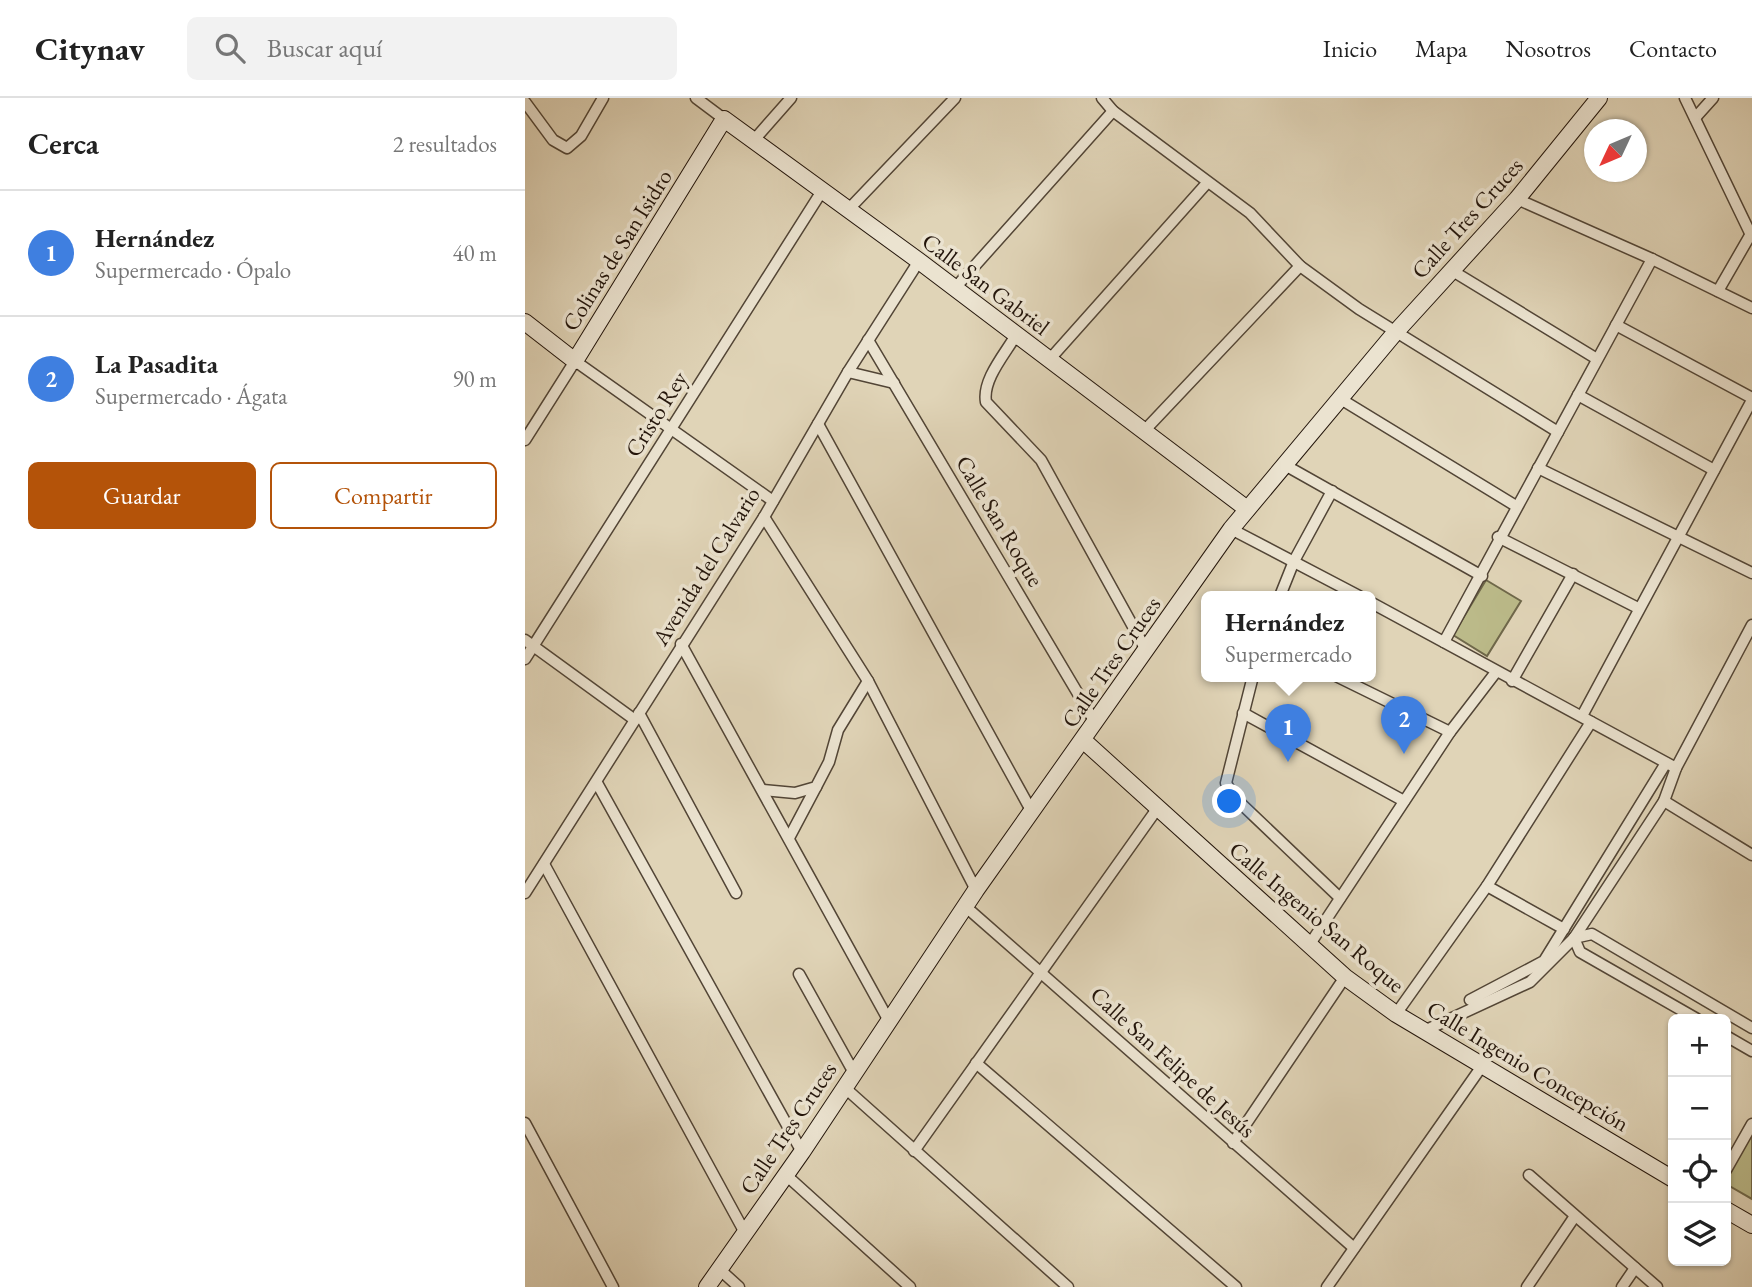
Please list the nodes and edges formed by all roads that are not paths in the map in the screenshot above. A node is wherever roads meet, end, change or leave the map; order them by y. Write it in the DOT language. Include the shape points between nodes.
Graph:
graph roads {
  1 [pos="603,98"];
  2 [pos="696,98"];
  3 [pos="791,98"];
  4 [pos="955,98"];
  5 [pos="1102,98"];
  6 [pos="1599,98"];
  7 [pos="1685,98"];
  8 [pos="1713,98"];
  9 [pos="525,103"];
  10 [pos="1113,111"];
  11 [pos="1695,118"];
  12 [pos="724,119"];
  13 [pos="754,141"];
  14 [pos="1207,183"];
  15 [pos="823,191"];
  16 [pos="1517,199"];
  17 [pos="848,210"];
  18 [pos="1751,234"];
  19 [pos="1652,259"];
  20 [pos="919,261"];
  21 [pos="1300,266"];
  22 [pos="1451,270"];
  23 [pos="955,288"];
  24 [pos="1719,291"];
  25 [pos="1752,308"];
  26 [pos="525,321"];
  27 [pos="1616,325"];
  28 [pos="1394,334"];
  29 [pos="1016,335"];
  30 [pos="868,340"];
  31 [pos="1050,359"];
  32 [pos="1597,359"];
  33 [pos="575,361"];
  34 [pos="848,372"];
  35 [pos="894,383"];
  36 [pos="1578,395"];
  37 [pos="1339,398"];
  38 [pos="1752,399"];
  39 [pos="818,424"];
  40 [pos="671,427"];
  41 [pos="1145,430"];
  42 [pos="1558,432"];
  43 [pos="525,440"];
  44 [pos="1283,464"];
  45 [pos="1538,468"];
  46 [pos="1714,470"];
  47 [pos="1332,491"];
  48 [pos="773,501"];
  49 [pos="1516,506"];
  50 [pos="1247,509"];
  51 [pos="764,517"];
  52 [pos="1231,529"];
  53 [pos="1498,537"];
  54 [pos="1677,537"];
  55 [pos="1294,561"];
  56 [pos="1573,573"];
  57 [pos="1752,573"];
  58 [pos="1482,576"];
  59 [pos="1282,591"];
  60 [pos="1350,591"];
  61 [pos="1376,605"];
  62 [pos="1638,608"];
  63 [pos="1752,625"];
  64 [pos="1444,642"];
  65 [pos="529,643"];
  66 [pos="681,644"];
  67 [pos="1146,650"];
  68 [pos="525,659"];
  69 [pos="1496,672"];
  70 [pos="868,681"];
  71 [pos="1512,681"];
  72 [pos="1251,682"];
  73 [pos="1348,682"];
  74 [pos="1243,713"];
  75 [pos="637,716"];
  76 [pos="1587,719"];
  77 [pos="1096,724"];
  78 [pos="1450,732"];
  79 [pos="1084,741"];
  80 [pos="1671,766"];
  81 [pos="597,783"];
  82 [pos="815,788"];
  83 [pos="763,789"];
  84 [pos="1404,801"];
  85 [pos="1664,801"];
  86 [pos="1157,809"];
  87 [pos="1032,812"];
  88 [pos="789,838"];
  89 [pos="1752,855"];
  90 [pos="544,864"];
  91 [pos="1487,886"];
  92 [pos="976,890"];
  93 [pos="525,893"];
  94 [pos="736,893"];
  95 [pos="1340,898"];
  96 [pos="966,906"];
  97 [pos="1564,929"];
  98 [pos="1574,938"];
  99 [pos="1310,944"];
  100 [pos="1039,971"];
  101 [pos="799,974"];
  102 [pos="1345,977"];
  103 [pos="1470,1000"];
  104 [pos="1396,1014"];
  105 [pos="1688,1014"];
  106 [pos="888,1021"];
  107 [pos="1752,1028"];
  108 [pos="1424,1031"];
  109 [pos="1731,1039"];
  110 [pos="1752,1051"];
  111 [pos="976,1063"];
  112 [pos="1482,1066"];
  113 [pos="853,1071"];
  114 [pos="843,1087"];
  115 [pos="525,1123"];
  116 [pos="1752,1124"];
  117 [pos="1233,1143"];
  118 [pos="914,1151"];
  119 [pos="801,1152"];
  120 [pos="1731,1161"];
  121 [pos="786,1175"];
  122 [pos="1529,1175"];
  123 [pos="1668,1176"];
  124 [pos="1731,1213"];
  125 [pos="1575,1216"];
  126 [pos="1752,1225"];
  127 [pos="744,1231"];
  128 [pos="1354,1248"];
  129 [pos="718,1268"];
  130 [pos="1635,1268"];
  131 [pos="613,1287"];
  132 [pos="707,1287"];
  133 [pos="739,1287"];
  134 [pos="910,1287"];
  135 [pos="1068,1287"];
  136 [pos="1235,1287"];
  137 [pos="1327,1287"];
  138 [pos="1527,1287"];
  139 [pos="1622,1287"];
  140 [pos="1657,1287"];
  1 -- 9 [label="street" via="581,136 566,148 553,140"];
  2 -- 12 [label="street, Calle San Gabriel"];
  3 -- 13 [label="street"];
  4 -- 17 [label="street"];
  5 -- 10 [label="street"];
  6 -- 16 [label="street, Calle Tres Cruces"];
  7 -- 11 [label="street"];
  8 -- 11 [label="street"];
  10 -- 14 [label="street"];
  10 -- 23 [label="street"];
  11 -- 18 [label="street"];
  12 -- 13 [label="street, Calle San Gabriel"];
  12 -- 33 [label="street, Colinas de San Isidro"];
  13 -- 15 [label="street, Calle San Gabriel"];
  14 -- 21 [label="street" via="1249,213"];
  14 -- 31 [label="street"];
  15 -- 17 [label="street, Calle San Gabriel"];
  15 -- 40 [label="street, Cristo Rey"];
  16 -- 19 [label="street"];
  16 -- 22 [label="street, Calle Tres Cruces"];
  17 -- 20 [label="street, Calle San Gabriel"];
  18 -- 24 [label="street"];
  19 -- 24 [label="street"];
  19 -- 27 [label="street"];
  20 -- 23 [label="street, Calle San Gabriel"];
  20 -- 30 [label="street, Avenida del Calvario"];
  21 -- 28 [label="street"];
  21 -- 41 [label="street"];
  22 -- 28 [label="street, Calle Tres Cruces"];
  22 -- 32 [label="street"];
  23 -- 29 [label="street, Calle San Gabriel"];
  24 -- 25 [label="street"];
  26 -- 33 [label="street"];
  27 -- 32 [label="street"];
  27 -- 38 [label="street"];
  28 -- 37 [label="street, Calle Tres Cruces"];
  28 -- 42 [label="street"];
  29 -- 31 [label="street, Calle San Gabriel"];
  29 -- 67 [label="street" via="991,377 986,402 1041,460"];
  30 -- 34 [label="street, Avenida del Calvario"];
  30 -- 35 [label="street, Calle San Roque"];
  31 -- 41 [label="street, Calle San Gabriel"];
  32 -- 36 [label="street"];
  33 -- 40 [label="street"];
  33 -- 43 [label="street, Colinas de San Isidro"];
  34 -- 35 [label="street"];
  34 -- 39 [label="street, Avenida del Calvario"];
  35 -- 77 [label="street, Calle San Roque"];
  36 -- 42 [label="street"];
  36 -- 46 [label="street"];
  37 -- 44 [label="street, Calle Tres Cruces"];
  37 -- 49 [label="street"];
  38 -- 46 [label="street"];
  39 -- 48 [label="street, Avenida del Calvario"];
  39 -- 87 [label="street"];
  40 -- 48 [label="street"];
  40 -- 65 [label="street, Cristo Rey" via="607,534"];
  41 -- 50 [label="street, Calle San Gabriel"];
  42 -- 45 [label="street"];
  44 -- 47 [label="street"];
  44 -- 50 [label="street, Calle Tres Cruces"];
  45 -- 49 [label="street"];
  45 -- 54 [label="street"];
  46 -- 54 [label="street"];
  47 -- 55 [label="street"];
  47 -- 58 [label="street"];
  48 -- 51 [label="street, Avenida del Calvario"];
  49 -- 53 [label="street"];
  50 -- 52 [label="street, Calle Tres Cruces"];
  51 -- 66 [label="street, Avenida del Calvario"];
  51 -- 70 [label="street"];
  52 -- 55 [label="street"];
  52 -- 67 [label="street, Calle Tres Cruces"];
  53 -- 56 [label="street"];
  53 -- 58 [label="street"];
  54 -- 57 [label="street"];
  54 -- 62 [label="street"];
  55 -- 59 [label="street"];
  55 -- 60 [label="street"];
  56 -- 62 [label="street"];
  56 -- 71 [label="street"];
  58 -- 64 [label="street"];
  61 -- 64 [label="street"];
  62 -- 76 [label="street"];
  63 -- 80 [label="street"];
  64 -- 69 [label="street"];
  65 -- 68 [label="street, Cristo Rey"];
  65 -- 75 [label="street"];
  66 -- 75 [label="street, Avenida del Calvario"];
  66 -- 83 [label="street"];
  67 -- 77 [label="street, Calle Tres Cruces"];
  69 -- 71 [label="street"];
  69 -- 78 [label="street"];
  70 -- 82 [label="street" via="838,730"];
  70 -- 92 [label="street"];
  71 -- 76 [label="street"];
  72 -- 74 [label="street"];
  73 -- 78 [label="street"];
  74 -- 84 [label="street"];
  74 -- 95 [label="street" via="1225,775 1229,790"];
  75 -- 81 [label="street, Avenida del Calvario"];
  75 -- 94 [label="street"];
  76 -- 80 [label="street"];
  76 -- 91 [label="street"];
  77 -- 79 [label="street, Calle Tres Cruces"];
  78 -- 84 [label="street"];
  79 -- 86 [label="street, Calle Ingenio San Roque"];
  79 -- 87 [label="street, Calle Tres Cruces"];
  80 -- 85 [label="street"];
  80 -- 97 [label="street"];
  81 -- 90 [label="street, Avenida del Calvario"];
  81 -- 119 [label="street"];
  82 -- 83 [label="street" via="795,793"];
  82 -- 88 [label="street"];
  83 -- 88 [label="street"];
  84 -- 95 [label="street"];
  85 -- 89 [label="street"];
  85 -- 98 [label="street"];
  86 -- 99 [label="street, Calle Ingenio San Roque"];
  86 -- 100 [label="street"];
  87 -- 92 [label="street, Calle Tres Cruces"];
  88 -- 106 [label="street"];
  90 -- 93 [label="street, Avenida del Calvario"];
  90 -- 127 [label="street"];
  91 -- 97 [label="street"];
  91 -- 104 [label="street"];
  92 -- 96 [label="street, Calle Tres Cruces"];
  95 -- 99 [label="street"];
  96 -- 100 [label="street, Calle San Felipe de Jesús"];
  96 -- 106 [label="street, Calle Tres Cruces"];
  97 -- 103 [label="street" via="1541,964"];
  98 -- 105 [label="street" via="1580,952"];
  98 -- 107 [label="street" via="1592,934"];
  98 -- 108 [label="street" via="1530,982"];
  99 -- 102 [label="street, Calle Ingenio San Roque"];
  100 -- 111 [label="street"];
  100 -- 117 [label="street, Calle San Felipe de Jesús"];
  101 -- 113 [label="street"];
  102 -- 104 [label="street, Calle Ingenio San Roque"];
  102 -- 117 [label="street"];
  104 -- 108 [label="street, Calle Ingenio Concepción"];
  106 -- 113 [label="street, Calle Tres Cruces"];
  108 -- 112 [label="street, Calle Ingenio Concepción"];
  109 -- 110 [label="street"];
  111 -- 118 [label="street"];
  111 -- 136 [label="street"];
  112 -- 123 [label="street, Calle Ingenio Concepción"];
  112 -- 128 [label="street"];
  113 -- 114 [label="street, Calle Tres Cruces"];
  114 -- 118 [label="street"];
  114 -- 119 [label="street, Calle Tres Cruces"];
  115 -- 131 [label="street"];
  116 -- 120 [label="street"];
  117 -- 128 [label="street, Calle San Felipe de Jesús"];
  118 -- 135 [label="street"];
  119 -- 121 [label="street, Calle Tres Cruces"];
  121 -- 127 [label="street, Calle Tres Cruces"];
  121 -- 134 [label="street"];
  122 -- 125 [label="street"];
  124 -- 126 [label="street"];
  125 -- 130 [label="street"];
  125 -- 138 [label="street"];
  127 -- 129 [label="street, Calle Tres Cruces"];
  128 -- 137 [label="street"];
  129 -- 132 [label="street, Calle Tres Cruces"];
  129 -- 133 [label="street"];
  130 -- 139 [label="street"];
  130 -- 140 [label="street"];
}
